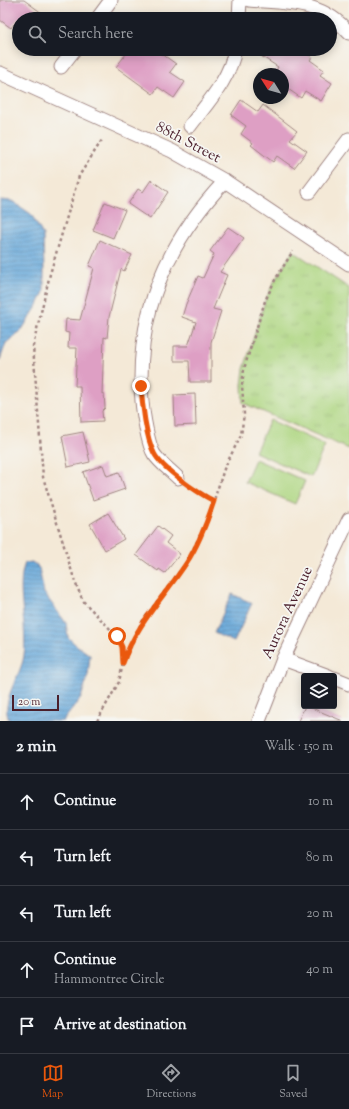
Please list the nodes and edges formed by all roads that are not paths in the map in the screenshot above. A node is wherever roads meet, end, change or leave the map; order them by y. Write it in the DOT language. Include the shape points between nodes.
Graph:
graph roads {
  1 [pos="111,0"];
  2 [pos="240,0"];
  3 [pos="249,0"];
  4 [pos="301,2"];
  5 [pos="102,12"];
  6 [pos="239,12"];
  7 [pos="323,12"];
  8 [pos="337,20"];
  9 [pos="349,33"];
  10 [pos="69,56"];
  11 [pos="234,56"];
  12 [pos="61,67"];
  13 [pos="0,73"];
  14 [pos="190,126"];
  15 [pos="349,139"];
  16 [pos="224,181"];
  17 [pos="309,192"];
  18 [pos="349,264"];
  19 [pos="178,478"];
  20 [pos="349,519"];
  21 [pos="283,658"];
  22 [pos="321,673"];
  23 [pos="337,679"];
  24 [pos="349,684"];
  25 [pos="259,721"];
  1 -- 5 [label="street"];
  2 -- 6 [label="street"];
  3 -- 4 [label="street"];
  4 -- 7 [label="street"];
  8 -- 9 [label="street"];
  10 -- 12 [label="street"];
  11 -- 14 [label="street" via="222,83"];
  13 -- 16 [label="street, 88th Street" via="172,151"];
  15 -- 17 [label="street"];
  16 -- 18 [label="street, 88th Street"];
  16 -- 19 [label="street" via="205,201 173,249 161,274 145,329 141,386 143,415 154,453"];
  20 -- 21 [label="street, Aurora Avenue"];
  21 -- 22 [label="street"];
  21 -- 25 [label="street, Aurora Avenue"];
  23 -- 24 [label="street"];
}
